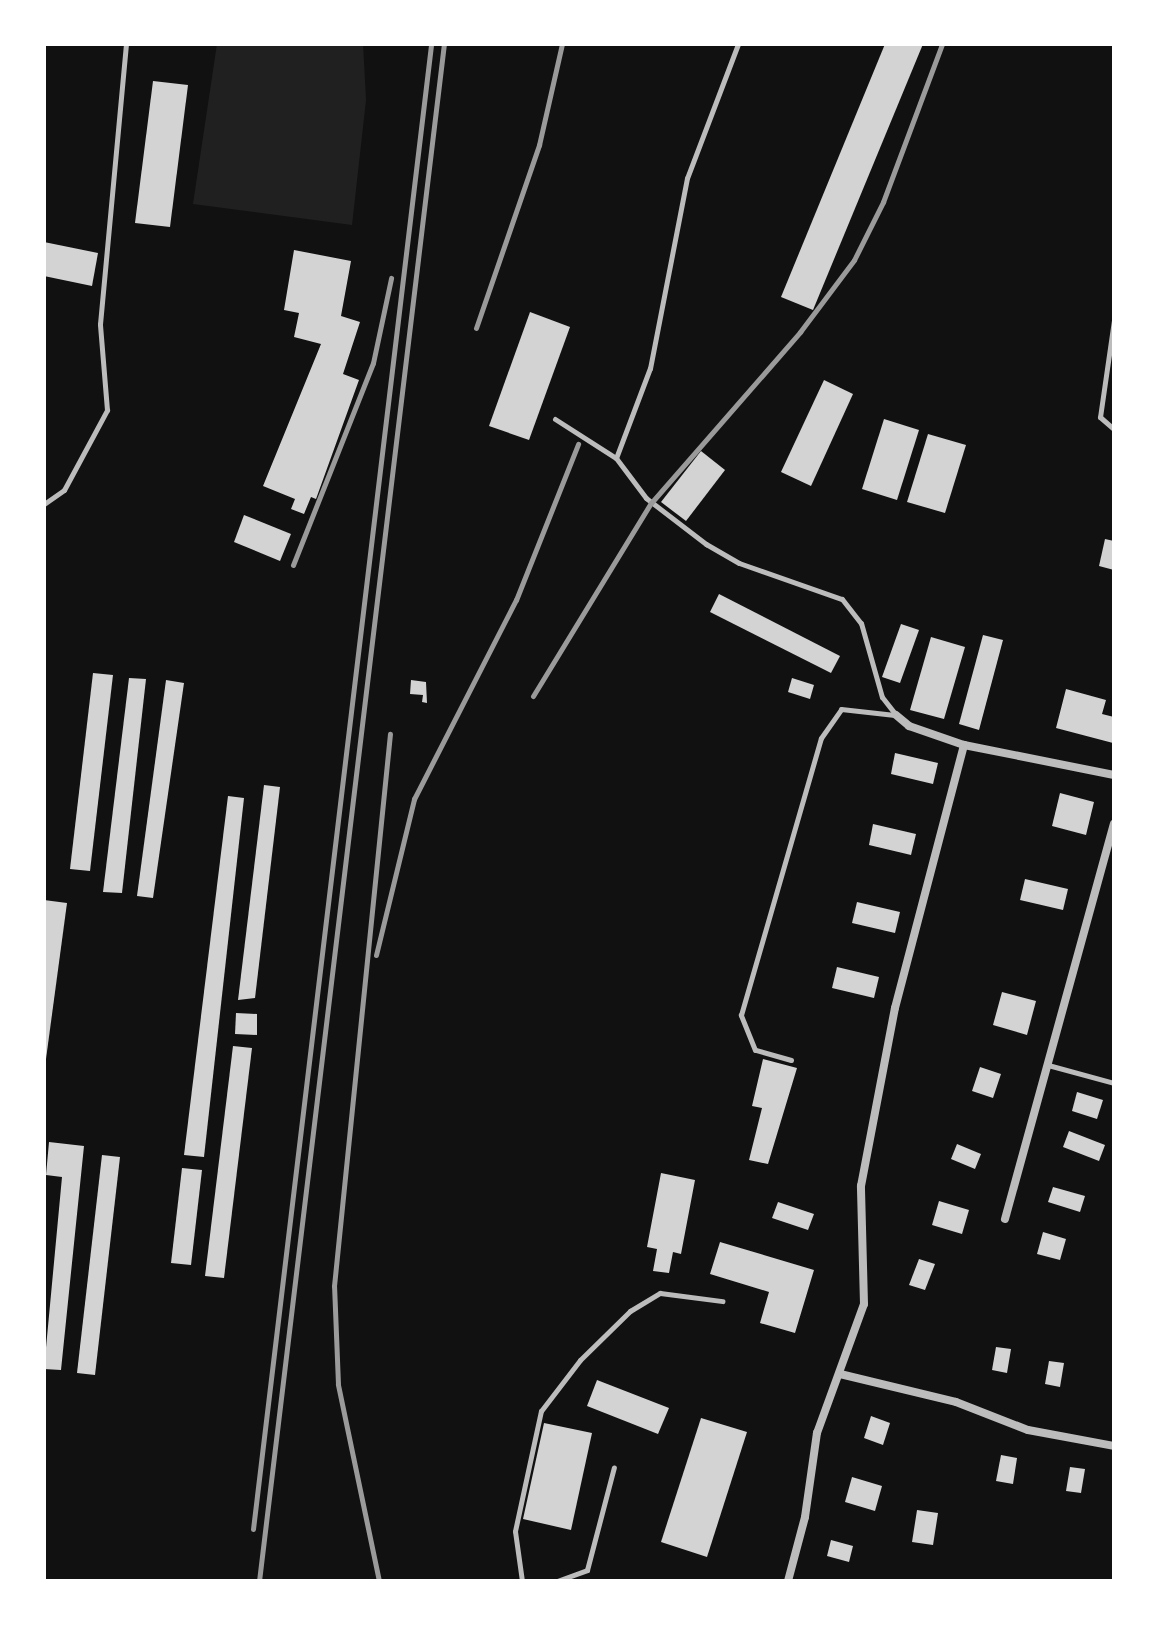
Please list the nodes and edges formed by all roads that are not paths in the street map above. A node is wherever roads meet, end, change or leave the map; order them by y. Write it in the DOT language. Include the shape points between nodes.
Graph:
graph roads {
  1 [pos="126,44"];
  2 [pos="738,44"];
  3 [pos="1114,320"];
  4 [pos="555,419"];
  5 [pos="1114,429"];
  6 [pos="616,458"];
  7 [pos="44,504"];
  8 [pos="896,715"];
  9 [pos="964,745"];
  10 [pos="1114,775"];
  11 [pos="1114,824"];
  12 [pos="791,1060"];
  13 [pos="1048,1065"];
  14 [pos="1114,1083"];
  15 [pos="1005,1219"];
  16 [pos="722,1301"];
  17 [pos="840,1374"];
  18 [pos="1114,1446"];
  19 [pos="614,1467"];
  20 [pos="522,1581"];
  21 [pos="557,1581"];
  22 [pos="788,1581"];
  1 -- 7 [label="lane" via="100,324 107,410 64,490"];
  2 -- 6 [label="lane" via="687,178 650,368"];
  3 -- 5 [label="lane" via="1100,417"];
  4 -- 6 [label="lane"];
  6 -- 8 [label="lane" via="646,498 706,544 739,563 842,599 861,623 882,697"];
  8 -- 9 [label="street" via="909,726"];
  8 -- 12 [label="lane" via="841,709 821,738 741,1015 755,1050"];
  9 -- 10 [label="street"];
  9 -- 17 [label="street" via="895,1008 861,1186 864,1304"];
  11 -- 13 [label="street"];
  13 -- 14 [label="lane"];
  13 -- 15 [label="street"];
  16 -- 20 [label="lane" via="660,1293 630,1311 580,1360 541,1411 515,1531"];
  17 -- 18 [label="street" via="956,1402 1028,1430"];
  17 -- 22 [label="street" via="817,1433 805,1517"];
  19 -- 21 [label="lane" via="587,1570"];
}
